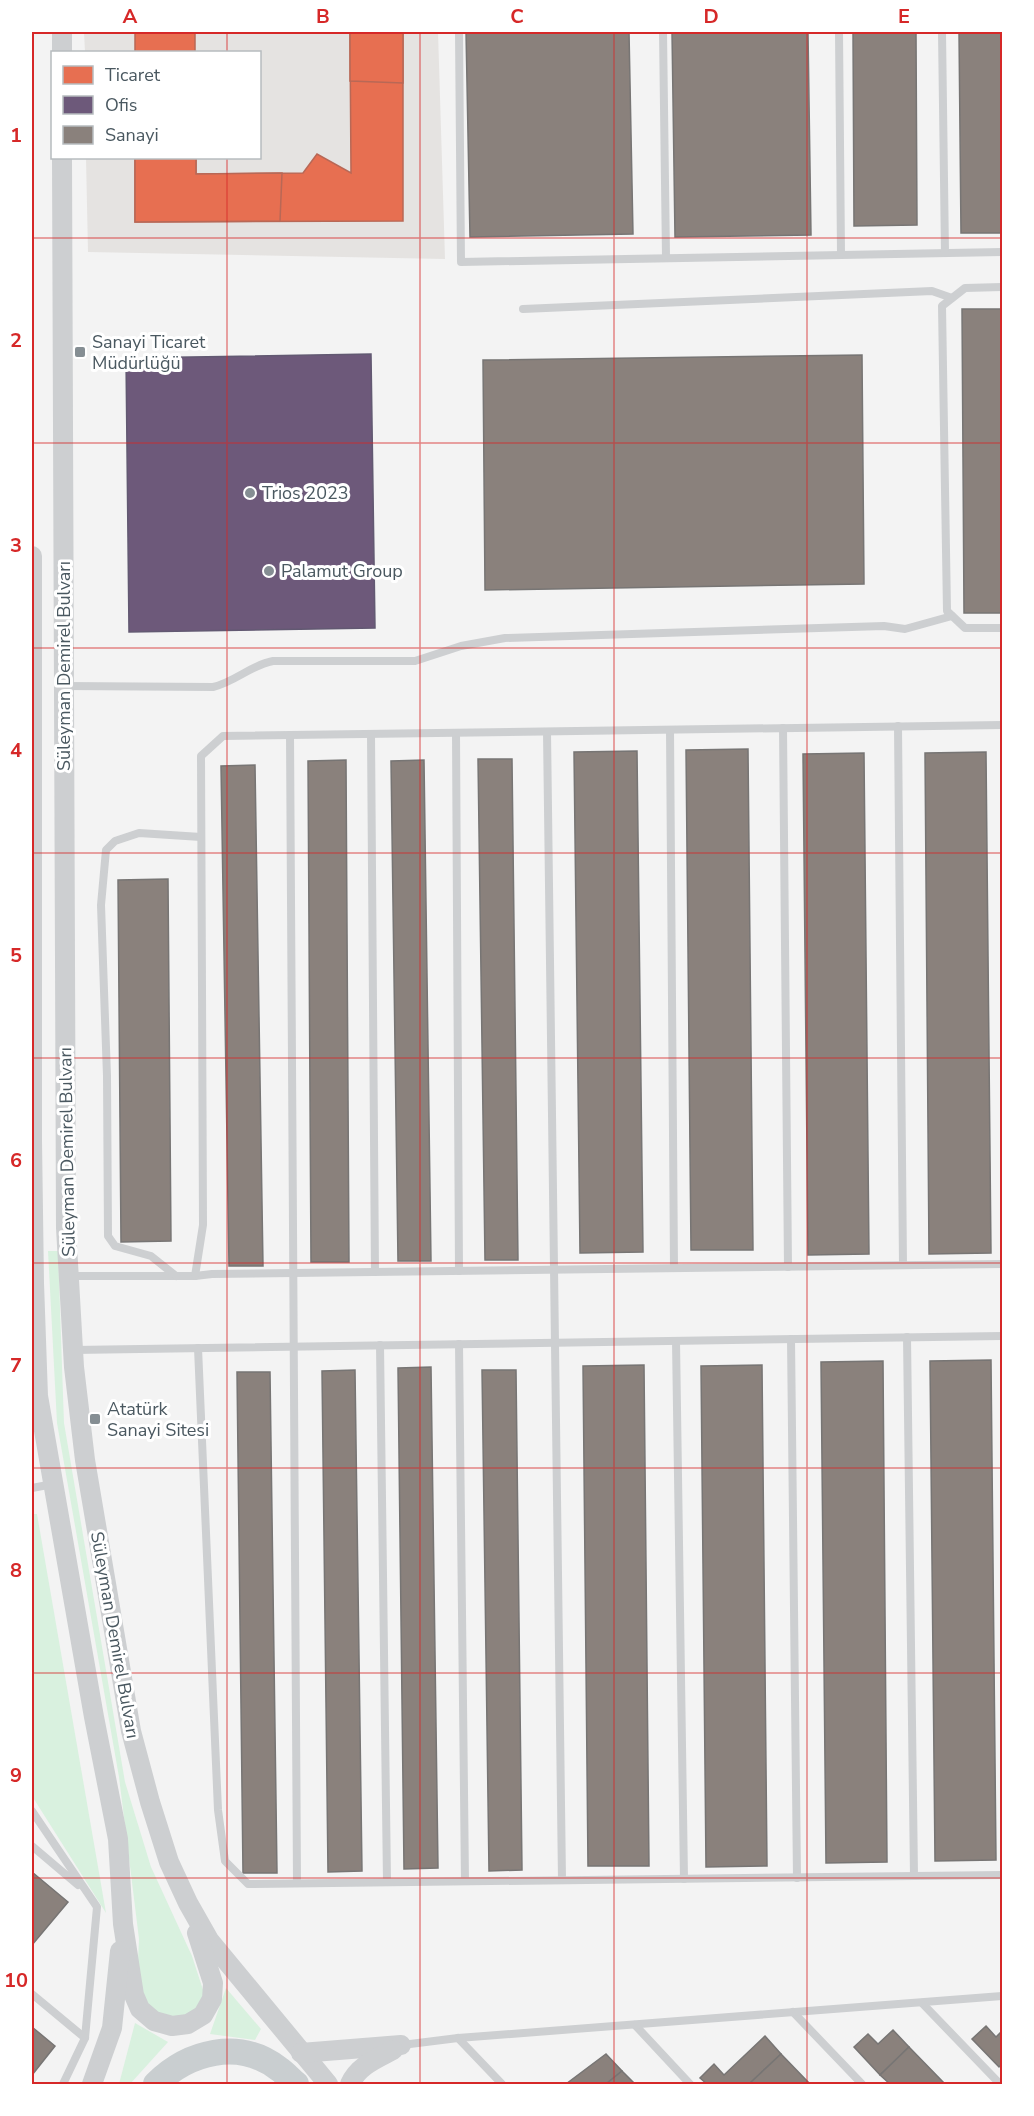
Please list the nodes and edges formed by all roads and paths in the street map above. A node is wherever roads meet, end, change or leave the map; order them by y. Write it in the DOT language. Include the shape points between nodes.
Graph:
graph roads {
  1 [pos="62,32"];
  2 [pos="459,32"];
  3 [pos="663,32"];
  4 [pos="839,32"];
  5 [pos="942,32"];
  6 [pos="62,51"];
  7 [pos="62,159"];
  8 [pos="1002,252"];
  9 [pos="945,253"];
  10 [pos="841,254"];
  11 [pos="666,257"];
  12 [pos="1002,287"];
  13 [pos="952,298"];
  14 [pos="523,309"];
  15 [pos="32,556"];
  16 [pos="952,615"];
  17 [pos="1002,628"];
  18 [pos="64,686"];
  19 [pos="1002,724"];
  20 [pos="898,726"];
  21 [pos="783,728"];
  22 [pos="670,730"];
  23 [pos="548,732"];
  24 [pos="456,733"];
  25 [pos="371,734"];
  26 [pos="290,735"];
  27 [pos="201,837"];
  28 [pos="1002,1264"];
  29 [pos="903,1265"];
  30 [pos="788,1267"];
  31 [pos="674,1268"];
  32 [pos="554,1270"];
  33 [pos="459,1271"];
  34 [pos="375,1272"];
  35 [pos="293,1273"];
  36 [pos="69,1276"];
  37 [pos="176,1276"];
  38 [pos="195,1276"];
  39 [pos="33,1316"];
  40 [pos="1002,1336"];
  41 [pos="907,1337"];
  42 [pos="791,1339"];
  43 [pos="676,1341"];
  44 [pos="555,1343"];
  45 [pos="459,1344"];
  46 [pos="380,1345"];
  47 [pos="294,1347"];
  48 [pos="198,1348"];
  49 [pos="73,1350"];
  50 [pos="53,1484"];
  51 [pos="32,1488"];
  52 [pos="32,1811"];
  53 [pos="32,1846"];
  54 [pos="1002,1875"];
  55 [pos="914,1876"];
  56 [pos="797,1878"];
  57 [pos="684,1879"];
  58 [pos="562,1880"];
  59 [pos="465,1881"];
  60 [pos="387,1882"];
  61 [pos="297,1883"];
  62 [pos="87,1893"];
  63 [pos="188,1902"];
  64 [pos="123,1924"];
  65 [pos="32,1994"];
  66 [pos="1002,1996"];
  67 [pos="922,2002"];
  68 [pos="793,2012"];
  69 [pos="634,2025"];
  70 [pos="85,2038"];
  71 [pos="458,2038"];
  72 [pos="401,2045"];
  73 [pos="301,2053"];
  74 [pos="63,2085"];
  75 [pos="92,2085"];
  76 [pos="156,2085"];
  77 [pos="296,2085"];
  78 [pos="328,2085"];
  79 [pos="350,2085"];
  80 [pos="502,2085"];
  81 [pos="690,2085"];
  82 [pos="862,2085"];
  83 [pos="1000,2085"];
  1 -- 6 [label="street"];
  2 -- 11 [label="lane" via="462,262"];
  3 -- 11 [label="lane"];
  4 -- 10 [label="lane"];
  5 -- 9 [label="lane"];
  7 -- 18 [label="street, Süleyman Demirel Bulvarı"];
  8 -- 9 [label="lane"];
  9 -- 10 [label="lane"];
  10 -- 11 [label="lane"];
  12 -- 13 [label="lane" via="965,288"];
  13 -- 14 [label="lane" via="932,291"];
  13 -- 16 [label="lane" via="942,306 947,611"];
  15 -- 39 [label="street, Süleyman Demirel Bulvarı"];
  16 -- 17 [label="lane" via="965,628"];
  16 -- 18 [label="lane" via="905,629 884,626 497,638 415,662 264,663 213,687"];
  18 -- 36 [label="street, Süleyman Demirel Bulvarı"];
  19 -- 20 [label="lane"];
  20 -- 21 [label="lane"];
  20 -- 29 [label="lane"];
  21 -- 22 [label="lane"];
  21 -- 30 [label="lane"];
  22 -- 23 [label="lane"];
  22 -- 31 [label="lane"];
  23 -- 24 [label="lane"];
  23 -- 32 [label="lane"];
  24 -- 25 [label="lane"];
  24 -- 33 [label="lane"];
  25 -- 26 [label="lane"];
  25 -- 34 [label="lane"];
  26 -- 27 [label="lane" via="223,736 201,756"];
  26 -- 35 [label="lane"];
  27 -- 37 [label="lane" via="139,833 115,841 106,850 100,905 108,1236 115,1246 151,1256"];
  27 -- 38 [label="lane" via="203,1226"];
  28 -- 29 [label="lane"];
  29 -- 30 [label="lane"];
  30 -- 31 [label="lane"];
  31 -- 32 [label="lane"];
  32 -- 33 [label="lane"];
  32 -- 44 [label="lane"];
  33 -- 34 [label="lane"];
  34 -- 35 [label="lane"];
  35 -- 38 [label="lane"];
  35 -- 47 [label="lane"];
  36 -- 37 [label="lane"];
  36 -- 49 [label="street, Süleyman Demirel Bulvarı"];
  37 -- 38 [label="lane"];
  39 -- 50 [label="street, Süleyman Demirel Bulvarı" via="38,1396"];
  40 -- 41 [label="lane"];
  41 -- 42 [label="lane"];
  41 -- 55 [label="lane"];
  42 -- 43 [label="lane"];
  42 -- 56 [label="lane"];
  43 -- 44 [label="lane"];
  43 -- 57 [label="lane"];
  44 -- 45 [label="lane"];
  44 -- 58 [label="lane"];
  45 -- 46 [label="lane"];
  45 -- 59 [label="lane"];
  46 -- 47 [label="lane"];
  46 -- 60 [label="lane"];
  47 -- 48 [label="lane"];
  47 -- 61 [label="lane"];
  48 -- 49 [label="lane"];
  48 -- 61 [label="lane" via="218,1810 225,1861 248,1884"];
  49 -- 63 [label="street, Süleyman Demirel Bulvarı" via="85,1460 131,1731 169,1862"];
  50 -- 51 [label="lane"];
  50 -- 64 [label="street, Süleyman Demirel Bulvarı" via="118,1839"];
  52 -- 62 [label="lane"];
  53 -- 62 [label="lane"];
  54 -- 55 [label="lane"];
  55 -- 56 [label="lane"];
  56 -- 57 [label="lane"];
  57 -- 58 [label="lane"];
  58 -- 59 [label="lane"];
  59 -- 60 [label="lane"];
  60 -- 61 [label="lane"];
  62 -- 70 [label="lane" via="97,1907"];
  63 -- 64 [label="street" via="213,1983 212,1999 204,2015 188,2024 172,2026 154,2021 140,2009 134,1995"];
  63 -- 73 [label="street, Süleyman Demirel Bulvarı" via="209,1940"];
  64 -- 75 [label="street" via="112,2028"];
  65 -- 70 [label="lane"];
  66 -- 67 [label="lane"];
  67 -- 68 [label="lane"];
  67 -- 83 [label="lane"];
  68 -- 69 [label="lane"];
  68 -- 82 [label="lane"];
  69 -- 71 [label="lane"];
  69 -- 81 [label="lane"];
  70 -- 74 [label="lane"];
  71 -- 72 [label="lane"];
  71 -- 80 [label="lane"];
  72 -- 73 [label="street"];
  72 -- 79 [label="street" via="368,2063"];
  73 -- 78 [label="street, Süleyman Demirel Bulvarı"];
  76 -- 77 [label="main road" via="188,2060 224,2050 255,2056 277,2067"];
}
